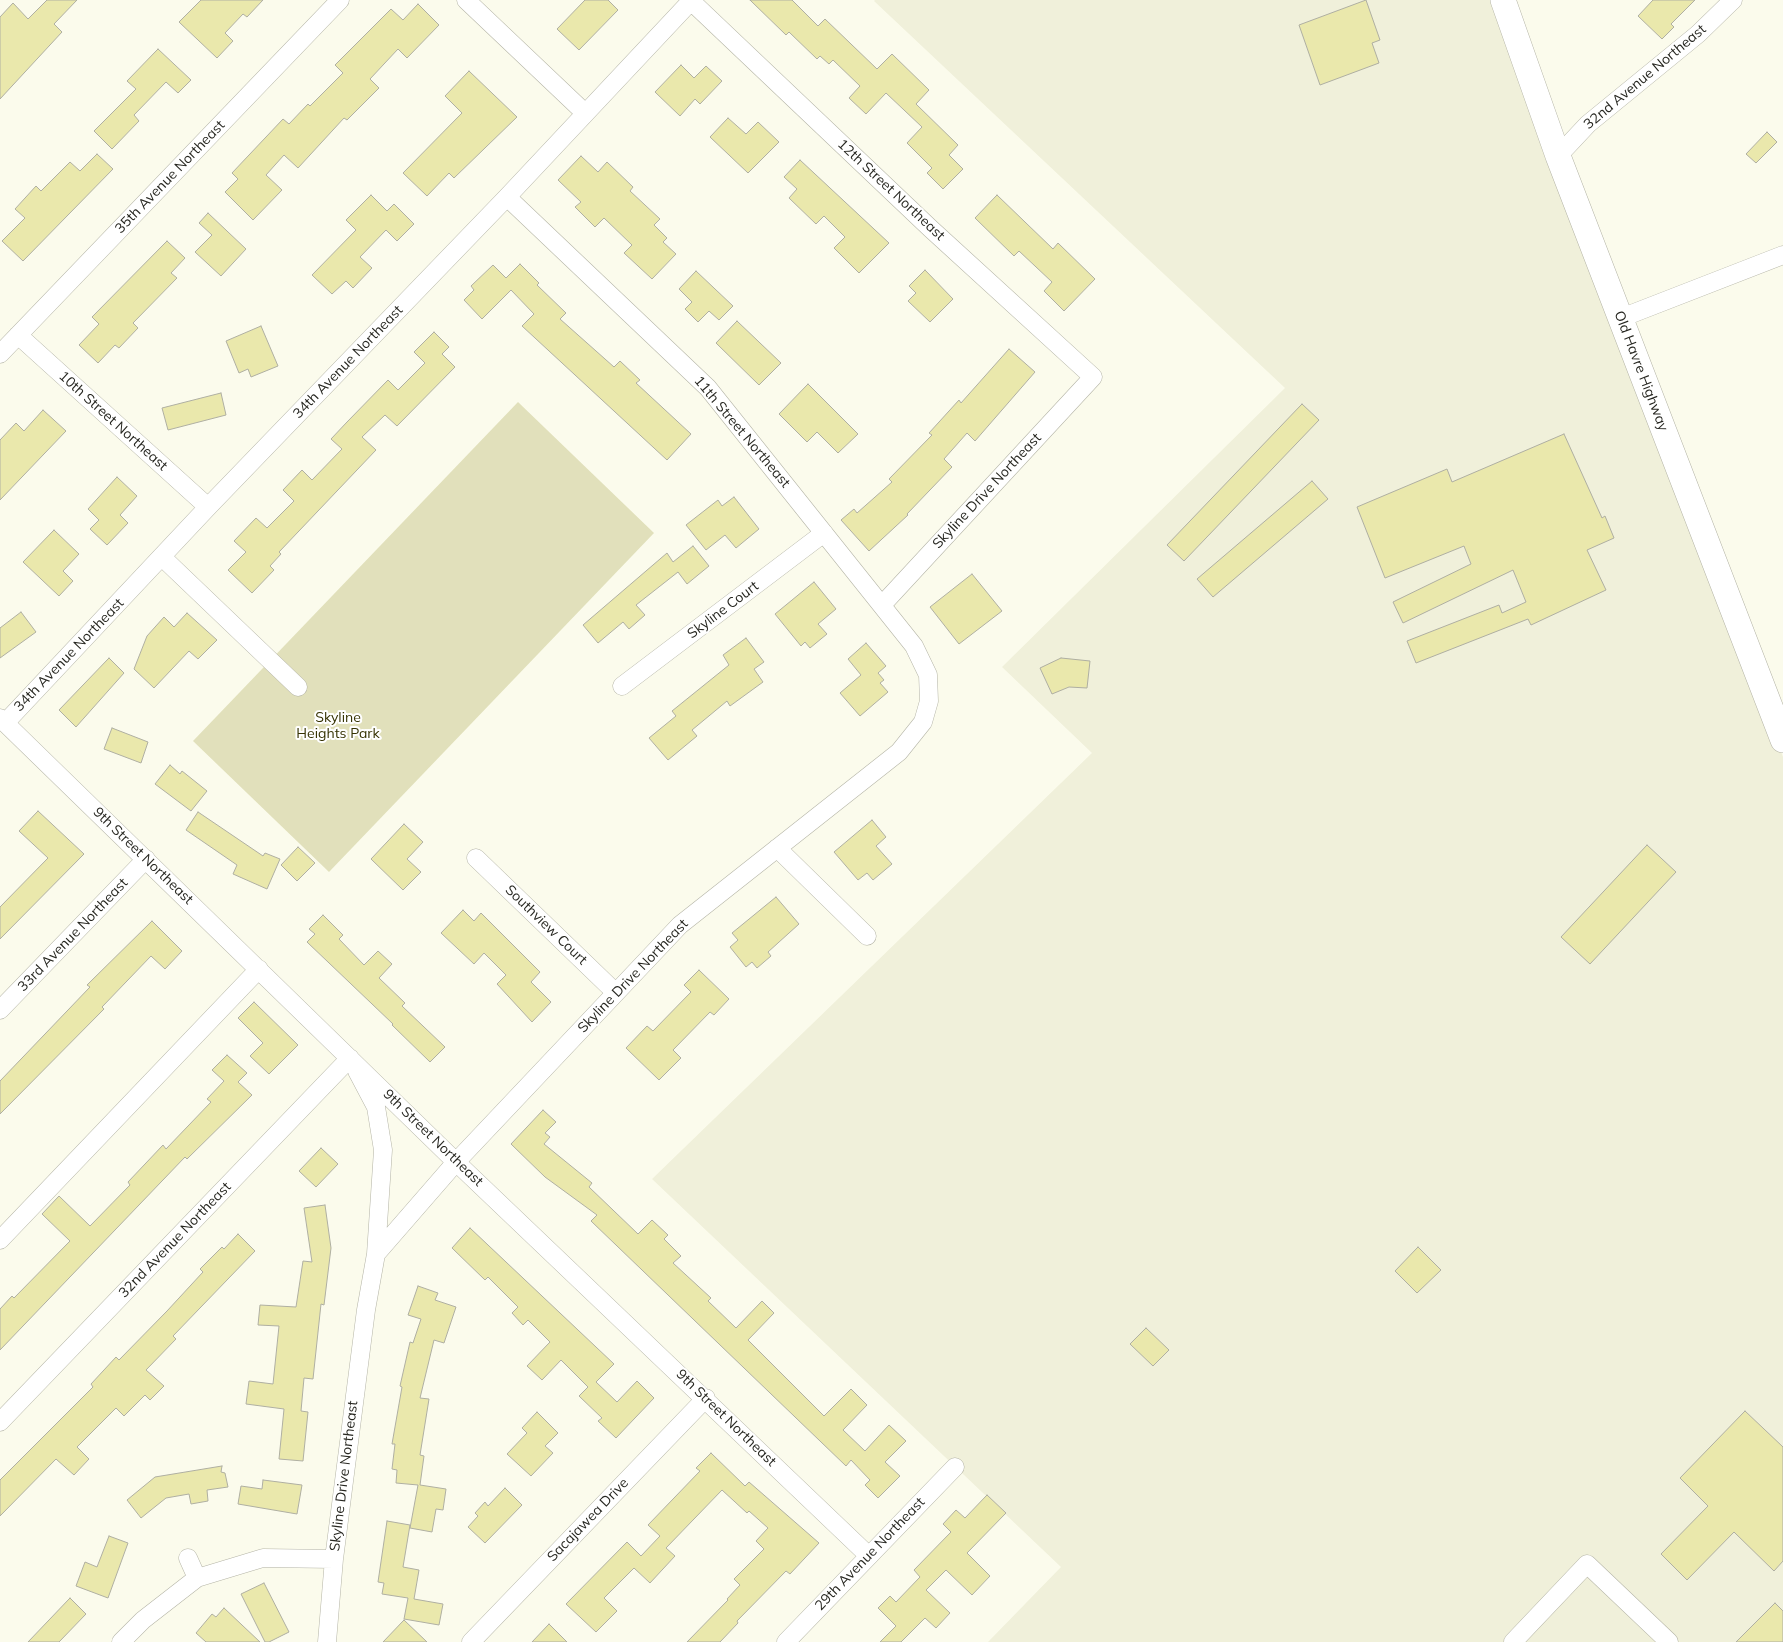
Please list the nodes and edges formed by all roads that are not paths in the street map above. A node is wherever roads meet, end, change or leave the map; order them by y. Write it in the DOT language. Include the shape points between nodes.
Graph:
graph roads {
  1 [pos="340,0"];
  2 [pos="466,0"];
  3 [pos="1503,0"];
  4 [pos="1733,0"];
  5 [pos="691,1"];
  6 [pos="585,114"];
  7 [pos="1558,156"];
  8 [pos="507,197"];
  9 [pos="1783,255"];
  10 [pos="1621,318"];
  11 [pos="18,335"];
  12 [pos="0,354"];
  13 [pos="1093,377"];
  14 [pos="208,507"];
  15 [pos="824,533"];
  16 [pos="162,557"];
  17 [pos="882,605"];
  18 [pos="622,686"];
  19 [pos="298,687"];
  20 [pos="929,701"];
  21 [pos="3,720"];
  22 [pos="1783,740"];
  23 [pos="777,848"];
  24 [pos="476,858"];
  25 [pos="146,859"];
  26 [pos="867,936"];
  27 [pos="259,969"];
  28 [pos="616,992"];
  29 [pos="0,1010"];
  30 [pos="350,1058"];
  31 [pos="456,1162"];
  32 [pos="0,1240"];
  33 [pos="376,1254"];
  34 [pos="706,1398"];
  35 [pos="0,1422"];
  36 [pos="955,1467"];
  37 [pos="869,1556"];
  38 [pos="188,1558"];
  39 [pos="334,1559"];
  40 [pos="197,1578"];
  41 [pos="121,1642"];
  42 [pos="327,1642"];
  43 [pos="471,1642"];
  44 [pos="786,1642"];
  45 [pos="1513,1642"];
  46 [pos="1669,1642"];
  1 -- 11 [label="street, 35th Avenue Northeast"];
  2 -- 6 [label="street"];
  3 -- 7 [label="highway, Old Havre Highway"];
  4 -- 7 [label="street, 32nd Avenue Northeast" via="1698,34 1588,124"];
  5 -- 6 [label="street, 34th Avenue Northeast"];
  5 -- 13 [label="street, 12th Street Northeast" via="930,229"];
  6 -- 8 [label="street, 34th Avenue Northeast"];
  7 -- 10 [label="highway, Old Havre Highway"];
  8 -- 14 [label="street, 34th Avenue Northeast"];
  8 -- 15 [label="street, 11th Street Northeast" via="708,388"];
  9 -- 10 [label="street"];
  10 -- 22 [label="highway, Old Havre Highway"];
  11 -- 12 [label="street, 35th Avenue Northeast"];
  11 -- 14 [label="street, 10th Street Northeast"];
  13 -- 17 [label="street, Skyline Drive Northeast"];
  14 -- 16 [label="street, 34th Avenue Northeast"];
  15 -- 17 [label="street, 11th Street Northeast"];
  15 -- 18 [label="street, Skyline Court"];
  16 -- 19 [label="street"];
  16 -- 21 [label="street, 34th Avenue Northeast"];
  17 -- 20 [label="street, 11th Street Northeast" via="914,646 928,676"];
  20 -- 23 [label="street, Skyline Drive Northeast" via="923,722 898,752"];
  21 -- 25 [label="street, 9th Street Northeast"];
  23 -- 26 [label="street"];
  23 -- 28 [label="street, Skyline Drive Northeast" via="680,925"];
  24 -- 28 [label="street, Southview Court"];
  25 -- 27 [label="street, 9th Street Northeast"];
  25 -- 29 [label="street, 33rd Avenue Northeast"];
  27 -- 30 [label="street, 9th Street Northeast"];
  27 -- 32 [label="street"];
  28 -- 31 [label="street, Skyline Drive Northeast"];
  30 -- 31 [label="street, 9th Street Northeast"];
  30 -- 33 [label="street, Skyline Drive Northeast" via="376,1107 383,1150"];
  30 -- 35 [label="street, 32nd Avenue Northeast"];
  31 -- 33 [label="street, Skyline Drive Northeast"];
  31 -- 34 [label="street, 9th Street Northeast"];
  33 -- 39 [label="street, Skyline Drive Northeast"];
  34 -- 37 [label="street, 9th Street Northeast"];
  34 -- 43 [label="street, Sacajawea Drive"];
  36 -- 37 [label="street, 29th Avenue Northeast"];
  37 -- 44 [label="street, 29th Avenue Northeast"];
  38 -- 40 [label="street"];
  39 -- 40 [label="street, Skyline Drive Northeast" via="263,1558"];
  39 -- 42 [label="street"];
  40 -- 41 [label="street, Skyline Drive Northeast" via="143,1620"];
  45 -- 46 [label="street" via="1587,1564"];
}
